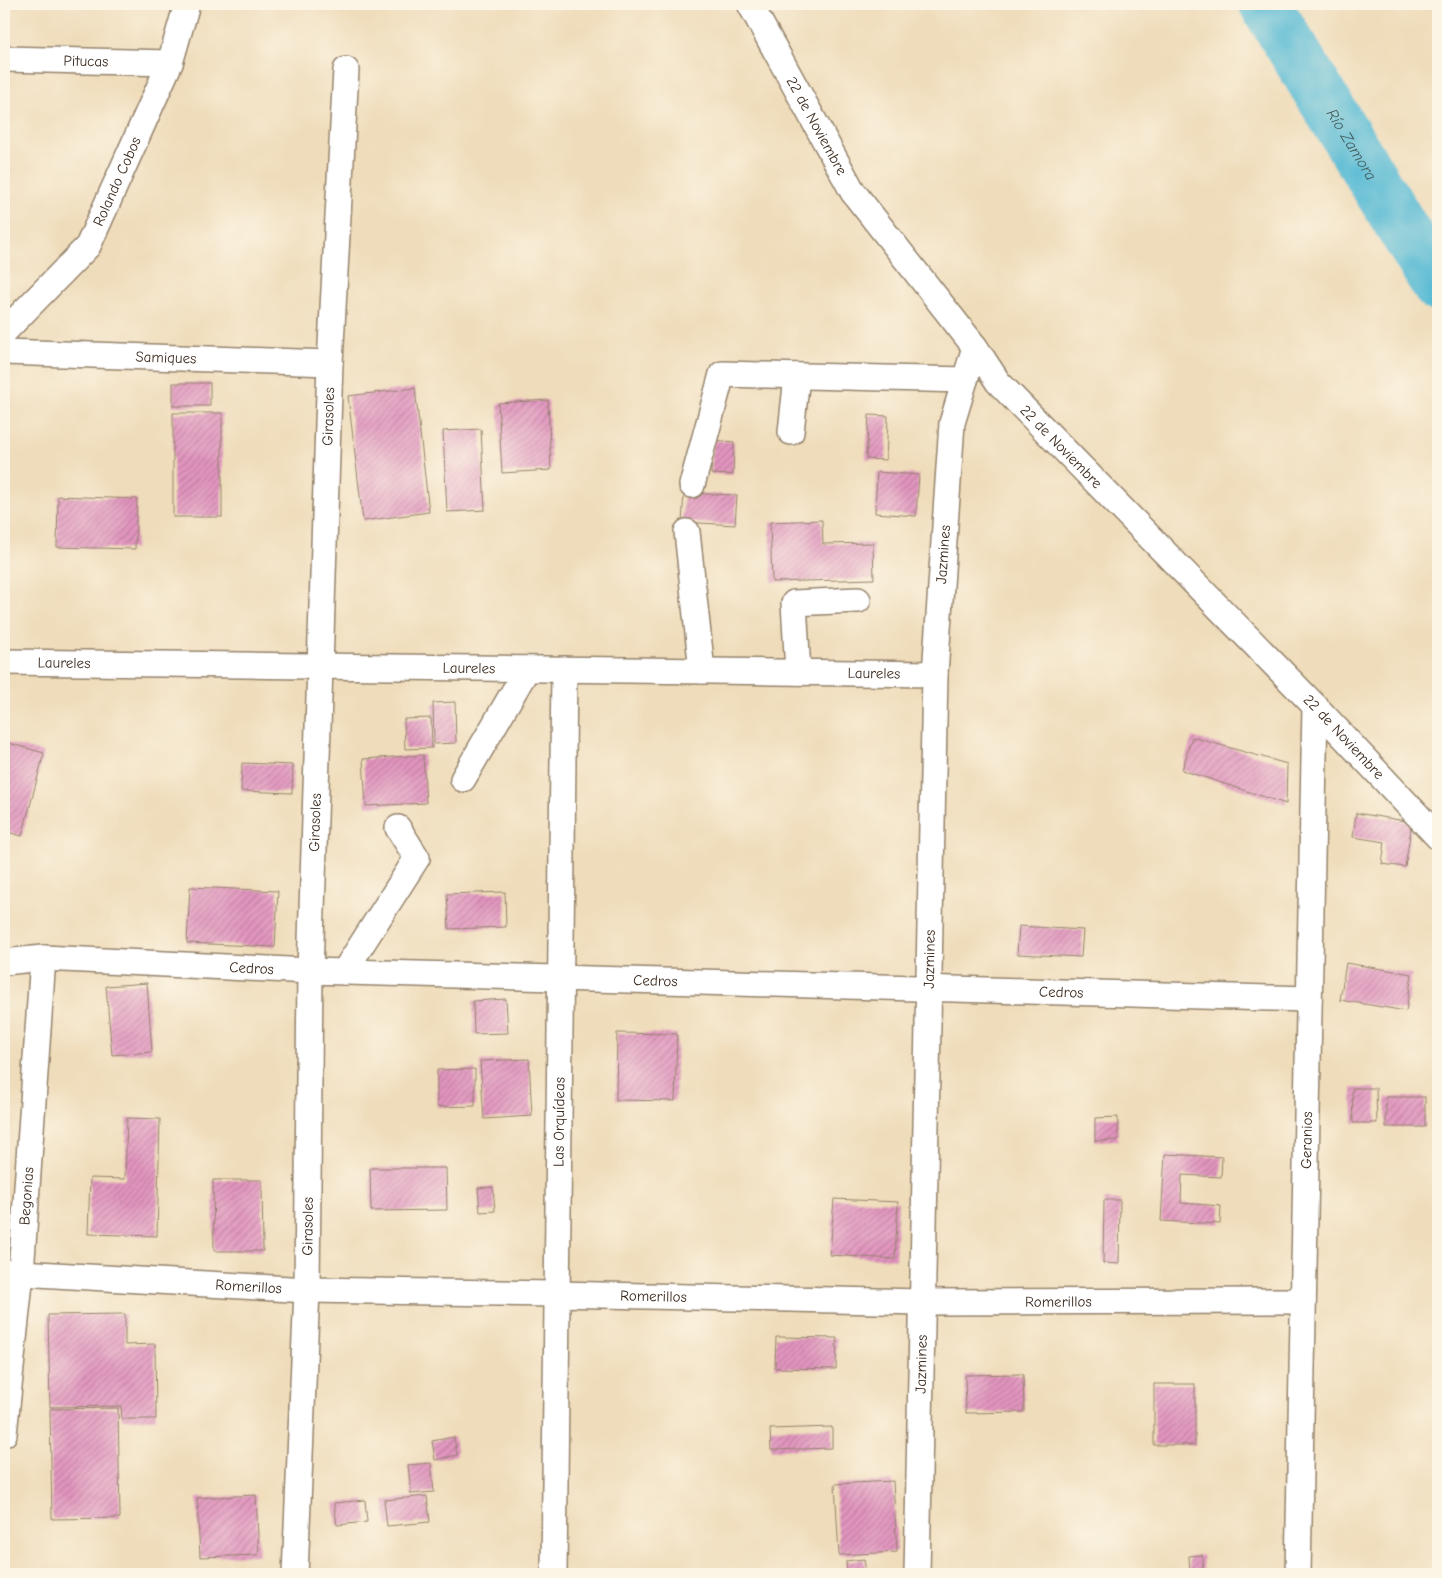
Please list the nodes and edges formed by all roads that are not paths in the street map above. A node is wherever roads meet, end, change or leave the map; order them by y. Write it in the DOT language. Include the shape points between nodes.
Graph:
graph roads {
  1 [pos="187,4"];
  2 [pos="750,4"];
  3 [pos="4,59"];
  4 [pos="170,63"];
  5 [pos="346,70"];
  6 [pos="4,332"];
  7 [pos="975,347"];
  8 [pos="4,352"];
  9 [pos="330,363"];
  10 [pos="797,376"];
  11 [pos="965,380"];
  12 [pos="791,432"];
  13 [pos="692,485"];
  14 [pos="687,532"];
  15 [pos="858,600"];
  16 [pos="4,662"];
  17 [pos="321,665"];
  18 [pos="527,669"];
  19 [pos="564,669"];
  20 [pos="702,670"];
  21 [pos="798,672"];
  22 [pos="935,674"];
  23 [pos="1315,706"];
  24 [pos="463,779"];
  25 [pos="398,828"];
  26 [pos="1438,837"];
  27 [pos="43,958"];
  28 [pos="4,962"];
  29 [pos="310,971"];
  30 [pos="344,972"];
  31 [pos="560,978"];
  32 [pos="928,988"];
  33 [pos="1309,999"];
  34 [pos="12,1273"];
  35 [pos="306,1290"];
  36 [pos="556,1294"];
  37 [pos="1303,1301"];
  38 [pos="922,1302"];
  39 [pos="4,1434"];
  40 [pos="295,1574"];
  41 [pos="554,1574"];
  42 [pos="916,1574"];
  43 [pos="1298,1574"];
  1 -- 4 [label="street, Rolando Cobos"];
  2 -- 7 [label="street, 22 de Noviembre" via="853,192"];
  3 -- 4 [label="street, Pitucas"];
  4 -- 6 [label="street, Rolando Cobos" via="88,246"];
  5 -- 9 [label="street, Girasoles"];
  7 -- 11 [label="street, Jazmines"];
  7 -- 23 [label="street, 22 de Noviembre" via="998,382"];
  8 -- 9 [label="street, Samiques"];
  9 -- 17 [label="street, Girasoles"];
  10 -- 11 [label="street"];
  10 -- 12 [label="street"];
  10 -- 13 [label="street" via="722,374"];
  11 -- 22 [label="street, Jazmines" via="952,422"];
  14 -- 20 [label="street"];
  15 -- 21 [label="street" via="794,603"];
  16 -- 17 [label="street, Laureles"];
  17 -- 18 [label="street, Laureles"];
  17 -- 29 [label="street, Girasoles"];
  18 -- 19 [label="street, Laureles"];
  18 -- 24 [label="street"];
  19 -- 20 [label="street, Laureles"];
  19 -- 31 [label="street, Las Orquídeas"];
  20 -- 21 [label="street, Laureles"];
  21 -- 22 [label="street, Laureles"];
  22 -- 32 [label="street, Jazmines"];
  23 -- 26 [label="street, 22 de Noviembre"];
  23 -- 33 [label="street, Geranios"];
  25 -- 30 [label="street" via="418,858"];
  27 -- 28 [label="street, Cedros"];
  27 -- 29 [label="street, Cedros"];
  27 -- 34 [label="street, Begonias"];
  29 -- 30 [label="street, Cedros"];
  29 -- 35 [label="street, Girasoles"];
  30 -- 31 [label="street, Cedros"];
  31 -- 32 [label="street, Cedros"];
  31 -- 36 [label="street, Las Orquídeas"];
  32 -- 33 [label="street, Cedros"];
  32 -- 38 [label="street, Jazmines"];
  33 -- 37 [label="street, Geranios"];
  34 -- 35 [label="street, Romerillos"];
  34 -- 39 [label="street, Begonias"];
  35 -- 36 [label="street, Romerillos"];
  35 -- 40 [label="street, Girasoles"];
  36 -- 38 [label="street, Romerillos"];
  36 -- 41 [label="street, Las Orquídeas"];
  37 -- 38 [label="street, Romerillos"];
  37 -- 43 [label="street, Geranios"];
  38 -- 42 [label="street, Jazmines"];
}
